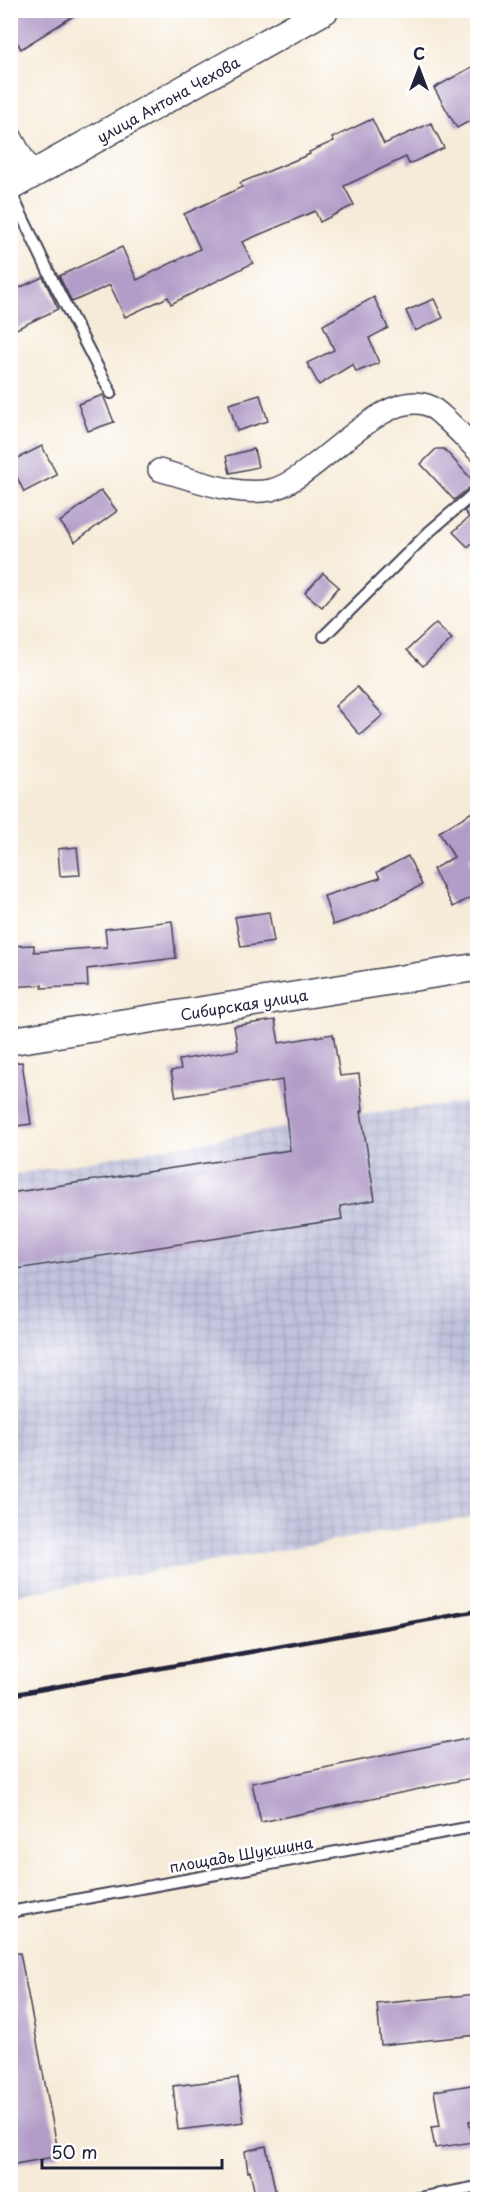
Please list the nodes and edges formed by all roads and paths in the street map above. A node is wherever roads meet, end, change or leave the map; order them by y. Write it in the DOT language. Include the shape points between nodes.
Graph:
graph roads {
  1 [pos="325,10"];
  2 [pos="10,135"];
  3 [pos="18,185"];
  4 [pos="111,393"];
  5 [pos="477,451"];
  6 [pos="159,470"];
  7 [pos="477,490"];
  8 [pos="324,636"];
  9 [pos="477,967"];
  10 [pos="10,1041"];
  11 [pos="477,1826"];
  12 [pos="10,1912"];
  13 [pos="477,2187"];
  14 [pos="409,2199"];
  1 -- 3 [label="street, улица Антона Чехова"];
  2 -- 3 [label="street"];
  3 -- 4 [label="lane" via="53,281"];
  5 -- 6 [label="street" via="430,406 413,403 392,409 363,426 297,477 271,490 234,489"];
  7 -- 8 [label="lane"];
  9 -- 10 [label="street, Сибирская улица"];
  11 -- 12 [label="lane, площадь Шукшина"];
  13 -- 14 [label="lane"];
}
